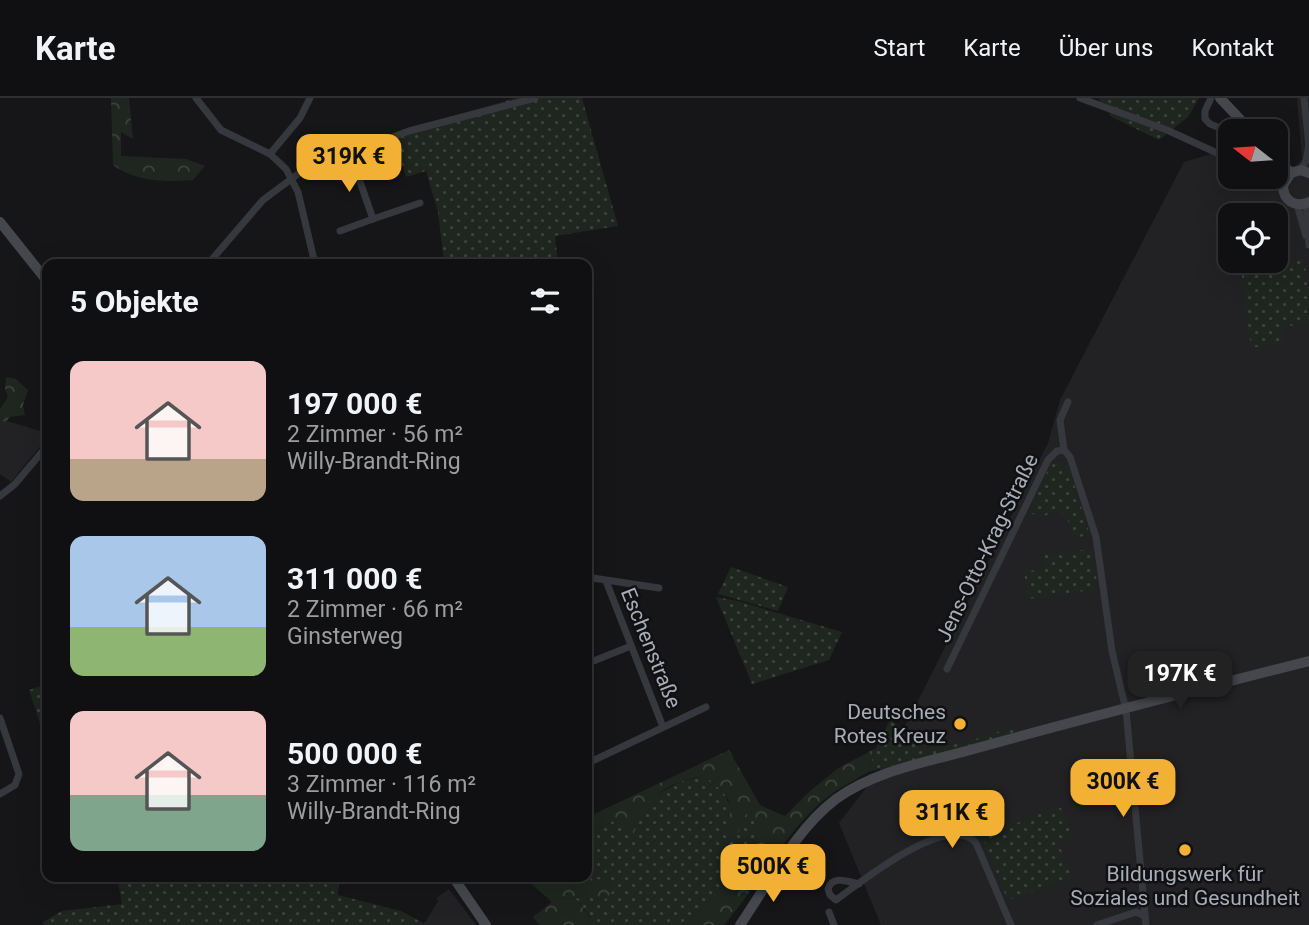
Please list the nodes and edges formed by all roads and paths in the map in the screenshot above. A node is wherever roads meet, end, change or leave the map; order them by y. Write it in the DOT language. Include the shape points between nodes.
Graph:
graph roads {
  1 [pos="196,98"];
  2 [pos="310,98"];
  3 [pos="535,98"];
  4 [pos="1080,98"];
  5 [pos="1211,98"];
  6 [pos="1304,98"];
  7 [pos="1222,99"];
  8 [pos="1240,119"];
  9 [pos="1218,127"];
  10 [pos="1309,145"];
  11 [pos="349,153"];
  12 [pos="270,154"];
  13 [pos="1218,154"];
  14 [pos="1288,174"];
  15 [pos="292,178"];
  16 [pos="1286,189"];
  17 [pos="420,203"];
  18 [pos="1304,204"];
  19 [pos="373,219"];
  20 [pos="0,222"];
  21 [pos="340,230"];
  22 [pos="1309,244"];
  23 [pos="212,259"];
  24 [pos="314,259"];
  25 [pos="42,275"];
  26 [pos="1068,402"];
  27 [pos="1064,450"];
  28 [pos="42,452"];
  29 [pos="0,496"];
  30 [pos="592,578"];
  31 [pos="606,581"];
  32 [pos="659,588"];
  33 [pos="631,646"];
  34 [pos="1309,661"];
  35 [pos="592,662"];
  36 [pos="947,669"];
  37 [pos="706,707"];
  38 [pos="1126,709"];
  39 [pos="0,718"];
  40 [pos="663,727"];
  41 [pos="592,761"];
  42 [pos="0,794"];
  43 [pos="456,882"];
  44 [pos="859,884"];
  45 [pos="829,912"];
  46 [pos="1145,916"];
  47 [pos="743,922"];
  48 [pos="486,925"];
  49 [pos="834,925"];
  50 [pos="1011,925"];
  51 [pos="1097,925"];
  52 [pos="1146,925"];
  1 -- 12 [label="street" via="221,130"];
  2 -- 12 [label="street"];
  3 -- 11 [label="street" via="409,131"];
  4 -- 13 [label="street"];
  5 -- 9 [label="street" via="1205,118"];
  6 -- 10 [label="street"];
  7 -- 8 [label="street"];
  10 -- 14 [label="street" via="1306,161"];
  11 -- 15 [label="street"];
  11 -- 19 [label="street"];
  12 -- 15 [label="street"];
  15 -- 23 [label="street" via="263,200"];
  15 -- 24 [label="street"];
  16 -- 18 [label="street" via="1285,196"];
  17 -- 19 [label="street"];
  18 -- 22 [label="street"];
  19 -- 21 [label="street"];
  20 -- 25 [label="street"];
  26 -- 27 [label="street, Jens-Otto-Krag-Straße" via="1060,420"];
  27 -- 36 [label="street, Jens-Otto-Krag-Straße" via="1057,450 1048,460"];
  27 -- 38 [label="street, Jens-Otto-Krag-Straße" via="1096,537 1112,651"];
  28 -- 29 [label="street"];
  30 -- 31 [label="street"];
  31 -- 32 [label="street"];
  31 -- 33 [label="street, Eschenstraße"];
  33 -- 35 [label="street"];
  33 -- 40 [label="street, Eschenstraße"];
  34 -- 38 [label="street"];
  37 -- 40 [label="street"];
  38 -- 46 [label="street, Jens-Otto-Krag-Straße"];
  38 -- 47 [label="street" via="900,770 856,787 816,817"];
  39 -- 42 [label="street" via="19,774 15,785"];
  40 -- 41 [label="street"];
  43 -- 48 [label="street"];
  44 -- 50 [label="street" via="914,847 965,836 976,843"];
  45 -- 49 [label="street"];
  46 -- 51 [label="street" via="1136,912"];
  46 -- 52 [label="street, Jens-Otto-Krag-Straße"];
}
